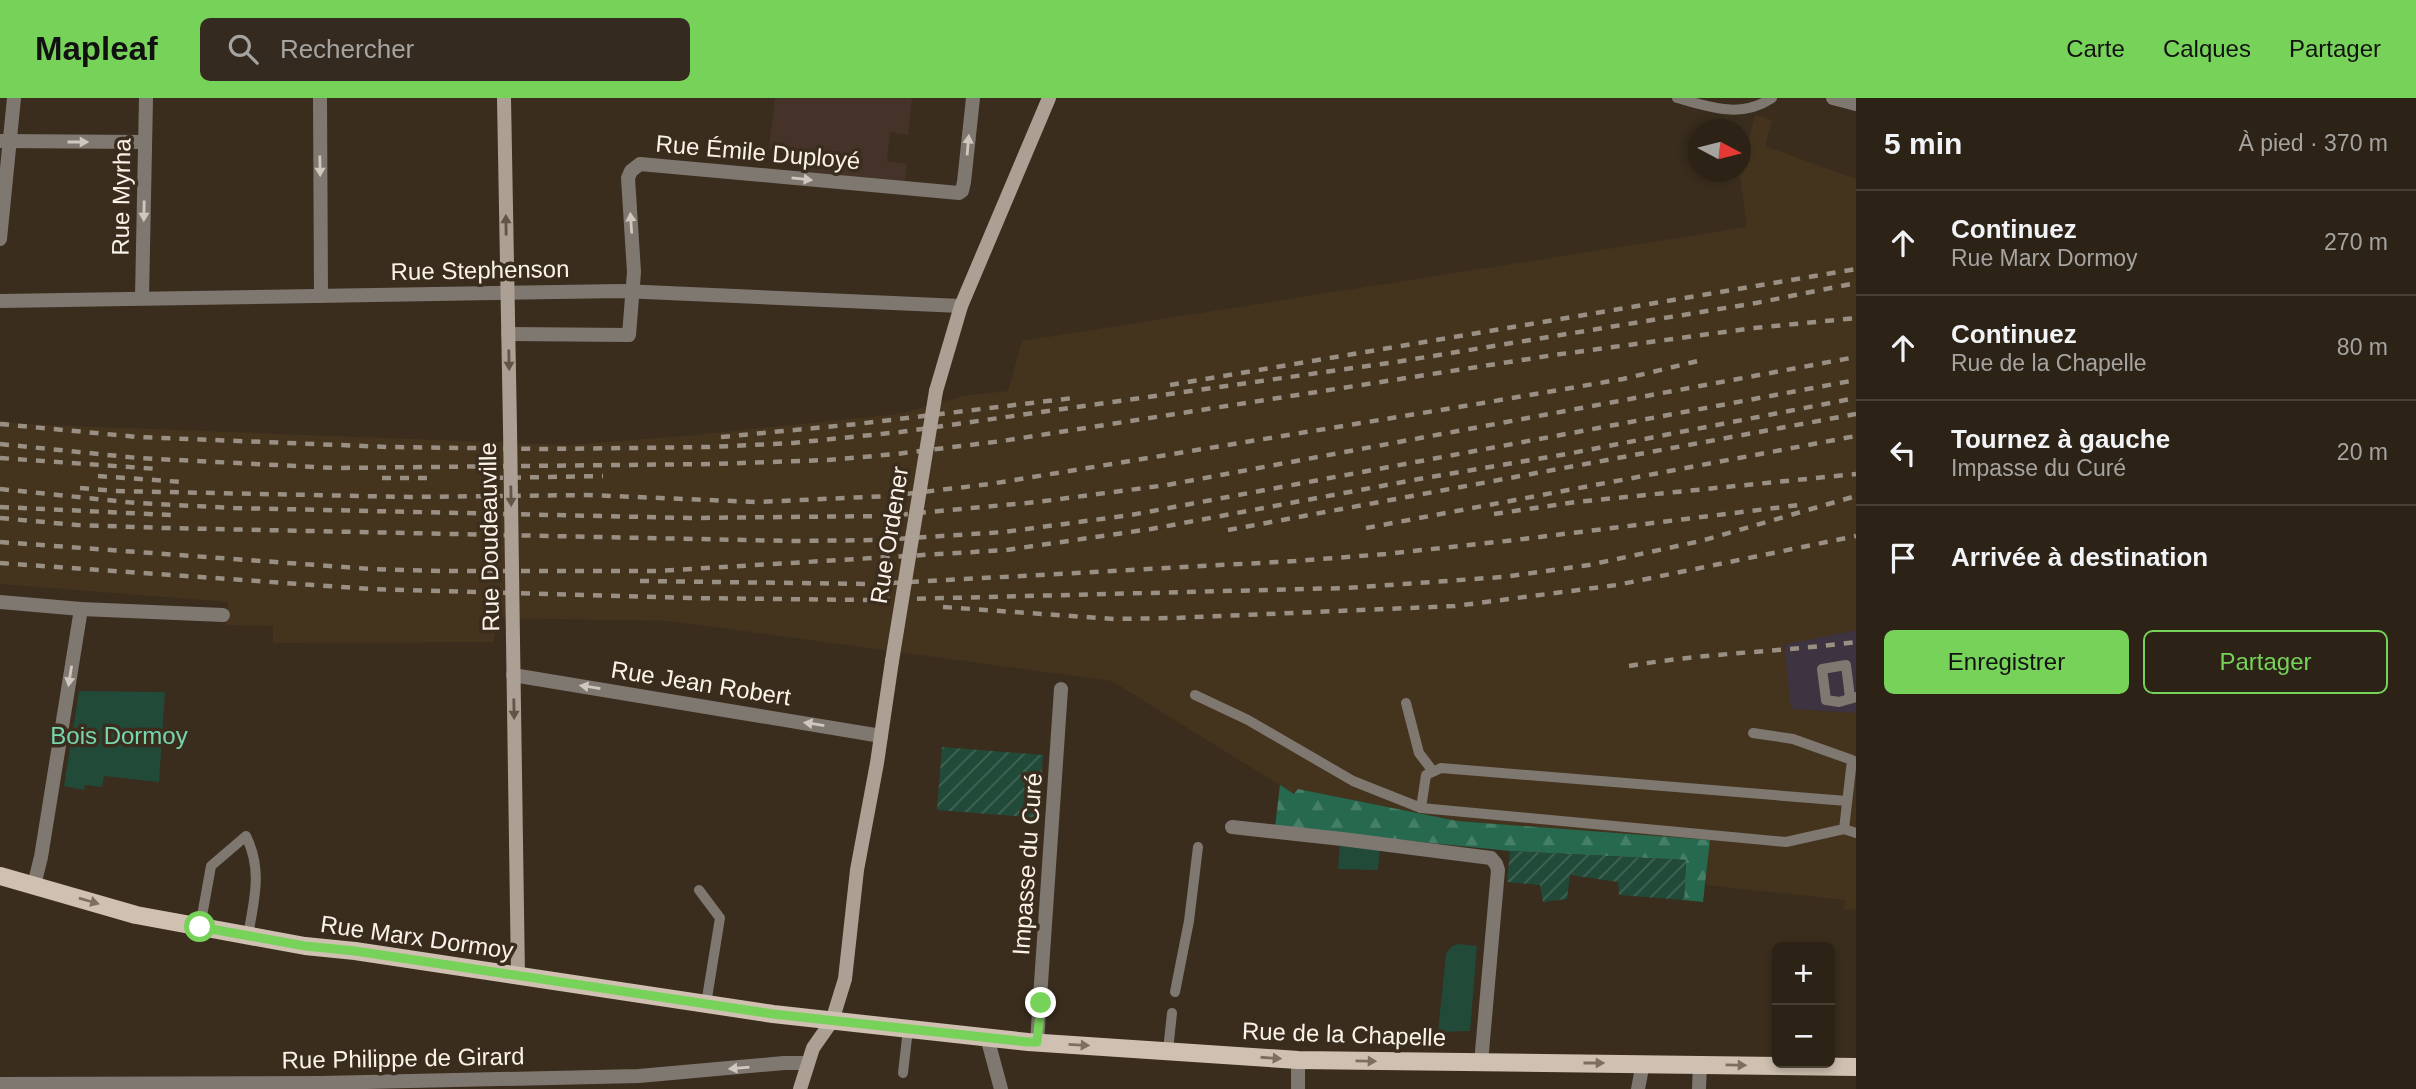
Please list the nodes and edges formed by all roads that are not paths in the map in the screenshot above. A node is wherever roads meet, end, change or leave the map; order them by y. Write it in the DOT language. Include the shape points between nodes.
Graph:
graph roads {
  1 [pos="15,98"];
  2 [pos="146,98"];
  3 [pos="320,98"];
  4 [pos="504,98"];
  5 [pos="973,98"];
  6 [pos="1049,98"];
  7 [pos="1677,98"];
  8 [pos="1772,98"];
  9 [pos="1833,98"];
  10 [pos="1856,104"];
  11 [pos="5,141"];
  12 [pos="145,142"];
  13 [pos="0,239"];
  14 [pos="633,291"];
  15 [pos="508,293"];
  16 [pos="321,296"];
  17 [pos="142,298"];
  18 [pos="0,301"];
  19 [pos="961,306"];
  20 [pos="508,334"];
  21 [pos="0,601"];
  22 [pos="81,609"];
  23 [pos="223,615"];
  24 [pos="513,675"];
  25 [pos="1061,689"];
  26 [pos="1195,695"];
  27 [pos="1406,703"];
  28 [pos="1753,733"];
  29 [pos="881,736"];
  30 [pos="1854,760"];
  31 [pos="1432,770"];
  32 [pos="1847,801"];
  33 [pos="1421,808"];
  34 [pos="1232,827"];
  35 [pos="1844,829"];
  36 [pos="1856,833"];
  37 [pos="1198,847"];
  38 [pos="0,876"];
  39 [pos="34,885"];
  40 [pos="699,890"];
  41 [pos="200,927"];
  42 [pos="248,936"];
  43 [pos="518,976"];
  44 [pos="1175,992"];
  45 [pos="706,1004"];
  46 [pos="1172,1013"];
  47 [pos="832,1021"];
  48 [pos="908,1029"];
  49 [pos="987,1037"];
  50 [pos="1037,1042"];
  51 [pos="1168,1050"];
  52 [pos="1298,1060"];
  53 [pos="807,1063"];
  54 [pos="1481,1063"];
  55 [pos="1643,1063"];
  56 [pos="1700,1064"];
  57 [pos="1856,1067"];
  58 [pos="903,1073"];
  59 [pos="0,1084"];
  60 [pos="282,1086"];
  61 [pos="321,1086"];
  62 [pos="800,1089"];
  63 [pos="1001,1089"];
  64 [pos="1298,1089"];
  65 [pos="1638,1089"];
  66 [pos="1699,1089"];
  1 -- 11 [label="street"];
  2 -- 12 [label="street, Rue Myrha"];
  3 -- 16 [label="street, one-way"];
  15 -- 4 [label="street, Rue Doudeauville, one-way"];
  14 -- 5 [label="street, Rue Émile Duployé, one-way" via="628,178 640,164 952,193 962,191"];
  6 -- 19 [label="street, Rue Ordener"];
  7 -- 8 [label="lane" via="1726,111"];
  9 -- 10 [label="street"];
  11 -- 12 [label="street, one-way"];
  11 -- 13 [label="street"];
  12 -- 17 [label="street, Rue Myrha, one-way"];
  14 -- 15 [label="street, Rue Stephenson"];
  14 -- 19 [label="street, Rue Stephenson"];
  14 -- 20 [label="street" via="629,335"];
  15 -- 16 [label="street, Rue Stephenson"];
  15 -- 20 [label="street, Rue Doudeauville"];
  16 -- 17 [label="street, Rue Stephenson"];
  17 -- 18 [label="street, Rue Stephenson"];
  19 -- 29 [label="street, Rue Ordener, bridge" via="936,391"];
  20 -- 24 [label="street, Rue Doudeauville, one-way, bridge"];
  21 -- 22 [label="street"];
  22 -- 23 [label="street"];
  22 -- 39 [label="street, one-way"];
  29 -- 24 [label="street, Rue Jean Robert, one-way"];
  24 -- 43 [label="street, Rue Doudeauville, one-way"];
  25 -- 50 [label="street, Impasse du Curé"];
  26 -- 33 [label="lane" via="1353,781"];
  27 -- 31 [label="lane" via="1419,753"];
  28 -- 30 [label="lane" via="1793,739"];
  29 -- 47 [label="street, Rue Ordener" via="841,996"];
  30 -- 32 [label="lane"];
  31 -- 32 [label="lane"];
  31 -- 33 [label="lane" via="1426,775"];
  32 -- 35 [label="lane"];
  33 -- 35 [label="lane" via="1786,842"];
  34 -- 54 [label="street" via="1491,858 1498,870"];
  35 -- 36 [label="lane"];
  37 -- 44 [label="lane"];
  38 -- 39 [label="main road, Rue Marx Dormoy"];
  39 -- 41 [label="main road, Rue Marx Dormoy, one-way" via="136,915"];
  40 -- 45 [label="lane" via="720,918"];
  41 -- 42 [label="main road, Rue Marx Dormoy"];
  41 -- 42 [label="lane" via="211,866 246,836 257,871"];
  42 -- 43 [label="main road, Rue Marx Dormoy"];
  43 -- 45 [label="main road, Rue Marx Dormoy"];
  45 -- 47 [label="main road, Rue Marx Dormoy"];
  46 -- 51 [label="lane"];
  47 -- 48 [label="main road, Rue de la Chapelle"];
  47 -- 53 [label="street, Rue Ordener"];
  48 -- 49 [label="main road, Rue de la Chapelle"];
  48 -- 58 [label="lane"];
  49 -- 50 [label="main road, Rue de la Chapelle"];
  49 -- 63 [label="street"];
  50 -- 51 [label="main road, Rue de la Chapelle, one-way"];
  51 -- 52 [label="main road, Rue de la Chapelle, one-way"];
  52 -- 54 [label="main road, Rue de la Chapelle, one-way"];
  52 -- 64 [label="street"];
  53 -- 61 [label="street, Rue Philippe de Girard, one-way" via="639,1076"];
  53 -- 62 [label="street, Rue Ordener"];
  54 -- 55 [label="main road, Rue de la Chapelle, one-way"];
  55 -- 56 [label="main road, Rue de la Chapelle"];
  55 -- 65 [label="street"];
  56 -- 57 [label="main road, Rue de la Chapelle, one-way"];
  56 -- 66 [label="street"];
  59 -- 60 [label="street, Rue Philippe de Girard"];
  60 -- 61 [label="street, Rue Philippe de Girard"];
}
